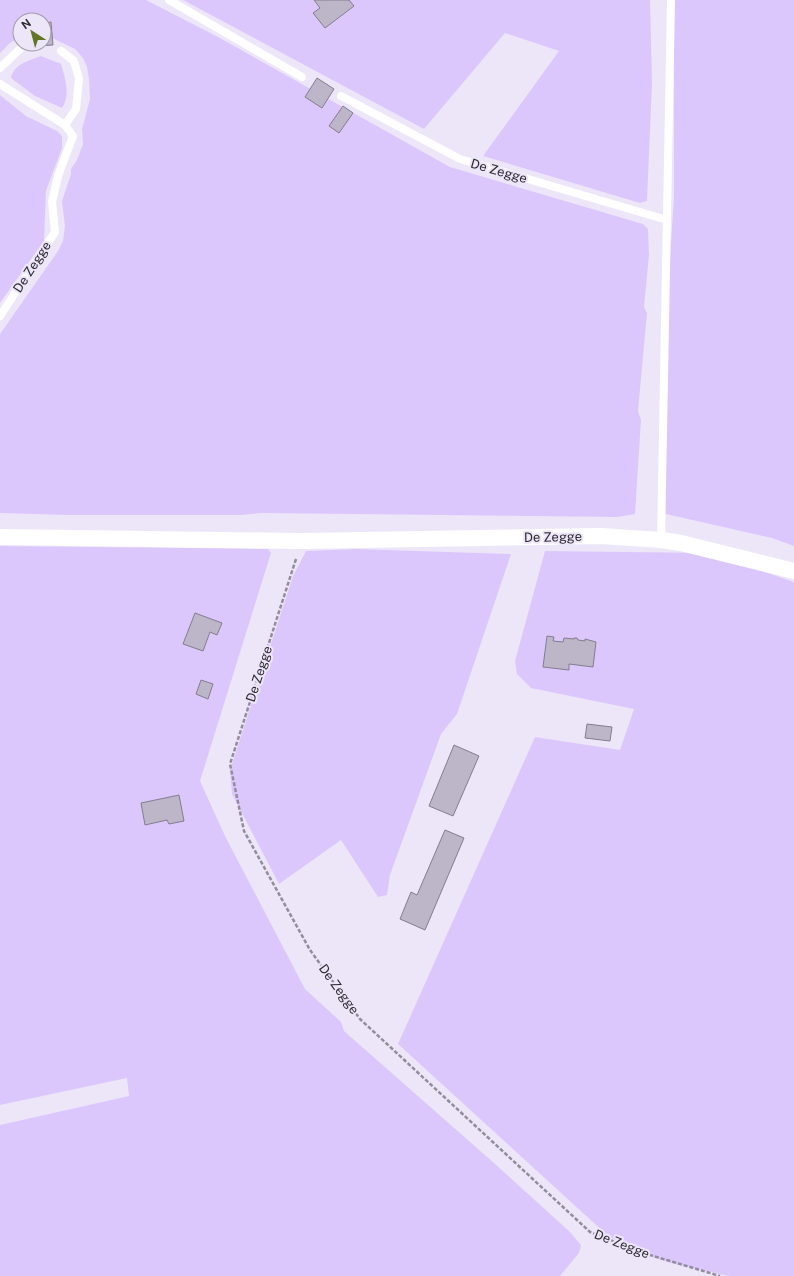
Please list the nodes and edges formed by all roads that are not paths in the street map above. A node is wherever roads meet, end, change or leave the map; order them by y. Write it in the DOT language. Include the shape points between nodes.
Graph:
graph roads {
  1 [pos="169,0"];
  2 [pos="671,0"];
  3 [pos="61,51"];
  4 [pos="17,52"];
  5 [pos="0,68"];
  6 [pos="302,77"];
  7 [pos="0,84"];
  8 [pos="341,96"];
  9 [pos="66,125"];
  10 [pos="666,220"];
  11 [pos="0,316"];
  12 [pos="0,536"];
  13 [pos="661,540"];
  14 [pos="794,571"];
  1 -- 6 [label="lane"];
  2 -- 10 [label="lane"];
  3 -- 9 [label="lane" via="74,61 80,79 76,109"];
  4 -- 5 [label="lane"];
  7 -- 9 [label="lane"];
  8 -- 10 [label="lane, De Zegge" via="460,159"];
  9 -- 11 [label="lane, De Zegge" via="73,136 58,176 52,202 55,232"];
  10 -- 13 [label="lane"];
  12 -- 13 [label="street, De Zegge" via="301,541 601,536"];
  13 -- 14 [label="street, De Zegge"];
}
